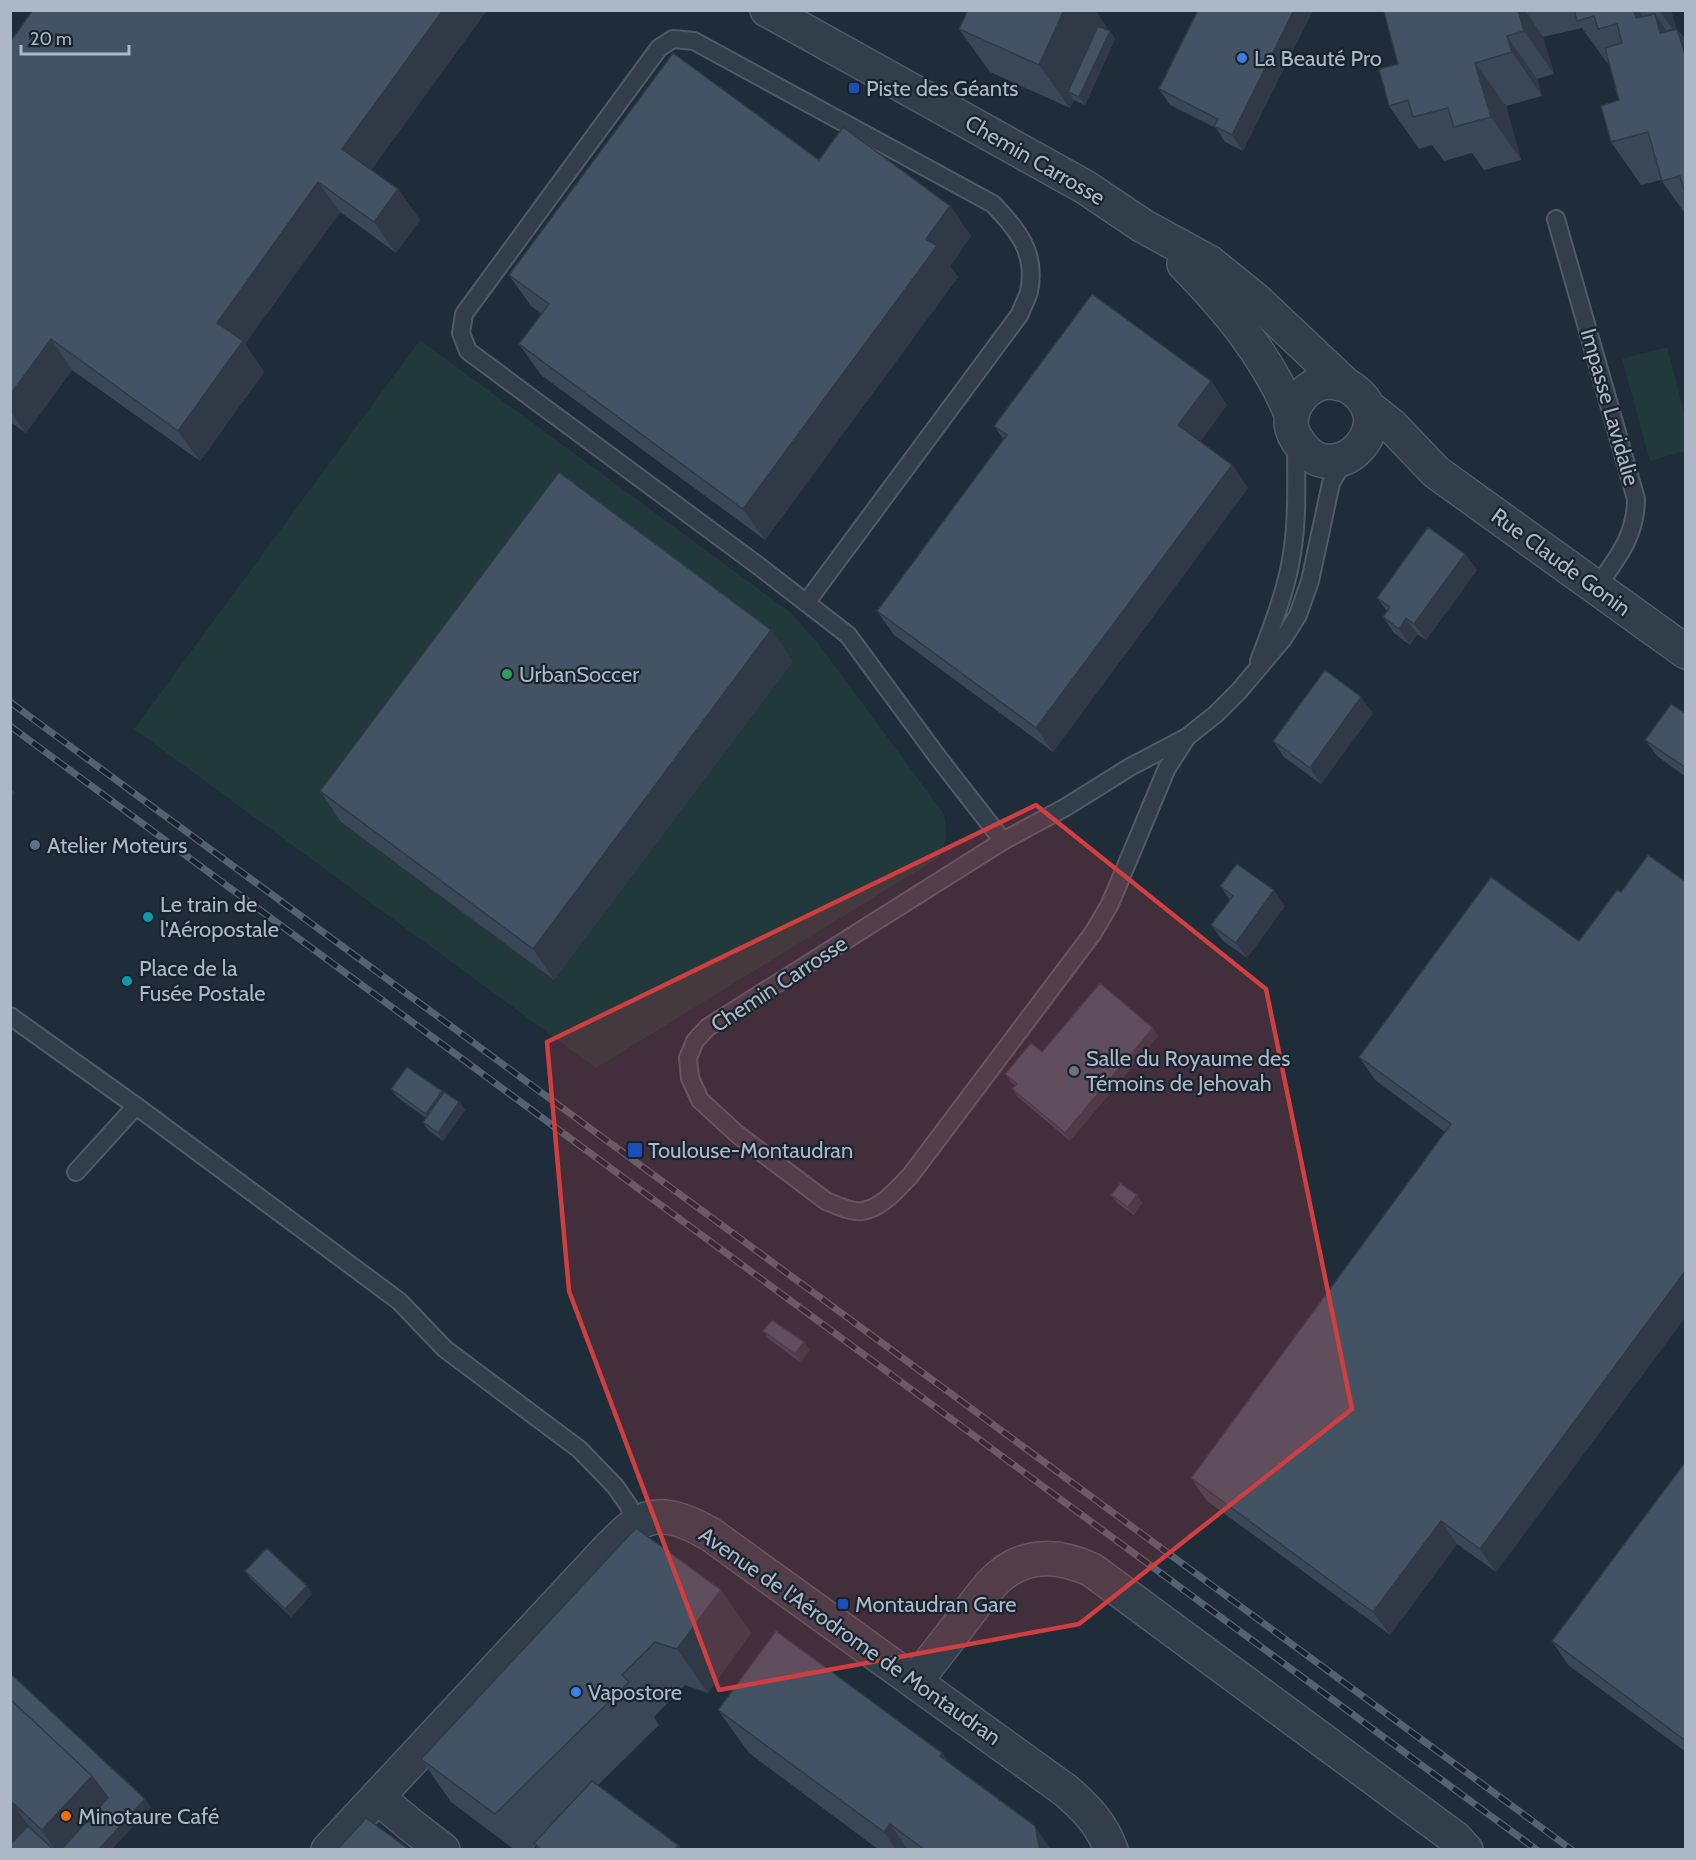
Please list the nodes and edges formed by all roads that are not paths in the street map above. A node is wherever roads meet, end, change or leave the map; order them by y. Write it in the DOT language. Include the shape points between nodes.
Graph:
graph roads {
  1 [pos="767,10"];
  2 [pos="1556,219"];
  3 [pos="1143,226"];
  4 [pos="1357,396"];
  5 [pos="1294,428"];
  6 [pos="1352,454"];
  7 [pos="1436,472"];
  8 [pos="1597,587"];
  9 [pos="806,603"];
  10 [pos="1686,652"];
  11 [pos="1256,670"];
  12 [pos="1187,737"];
  13 [pos="1003,841"];
  14 [pos="10,1016"];
  15 [pos="136,1106"];
  16 [pos="76,1172"];
  17 [pos="634,1525"];
  18 [pos="915,1682"];
  19 [pos="378,1797"];
  20 [pos="328,1850"];
  21 [pos="443,1850"];
  22 [pos="1111,1850"];
  23 [pos="1466,1850"];
  1 -- 3 [label="street, Chemin Carrosse" via="1085,187"];
  2 -- 8 [label="lane, Impasse Lavidalie" via="1636,499 1631,532"];
  3 -- 4 [label="street, Chemin Carrosse" via="1209,262 1256,300"];
  3 -- 5 [label="street, Chemin Carrosse" via="1193,273 1253,343 1281,388"];
  4 -- 5 [label="street" via="1332,382 1318,385 1297,402"];
  4 -- 6 [label="street, Chemin Carrosse" via="1370,418 1369,430"];
  4 -- 7 [label="street, Rue Claude Gonin"];
  5 -- 6 [label="street, Chemin Carrosse" via="1305,451 1317,459 1331,461"];
  5 -- 11 [label="lane, Chemin Carrosse" via="1293,549 1279,608"];
  6 -- 7 [label="street, Rue Claude Gonin" via="1383,453"];
  6 -- 11 [label="lane, Chemin Carrosse" via="1331,483 1310,581 1298,615"];
  7 -- 8 [label="street, Rue Claude Gonin"];
  8 -- 10 [label="street, Rue Claude Gonin"];
  9 -- 9 [label="lane" via="468,351 461,333 464,314 659,48 674,39 694,41 993,204 1014,225 1026,246 1029,292 1020,314"];
  9 -- 13 [label="lane" via="848,635"];
  11 -- 12 [label="lane, Chemin Carrosse" via="1216,714"];
  12 -- 13 [label="lane, Chemin Carrosse"];
  12 -- 13 [label="lane, Chemin Carrosse" via="1167,768 1110,904 1093,933 910,1176 885,1202 862,1211 826,1201 737,1134 700,1100 690,1078 688,1058 695,1041 708,1027"];
  14 -- 15 [label="lane"];
  15 -- 16 [label="lane"];
  15 -- 17 [label="lane" via="399,1301 445,1349 579,1449 615,1486 629,1506"];
  17 -- 18 [label="street, Avenue de l'Aérodrome de Montaudran" via="651,1517 671,1517 690,1523"];
  17 -- 19 [label="street, Avenue de l'Aérodrome de Montaudran"];
  18 -- 22 [label="street, Avenue de l'Aérodrome de Montaudran" via="1065,1790 1098,1822"];
  18 -- 23 [label="street" via="1002,1574 1038,1559 1074,1561 1111,1584 1455,1838"];
  19 -- 20 [label="street, Avenue de l'Aérodrome de Montaudran"];
  19 -- 21 [label="street"];
}
